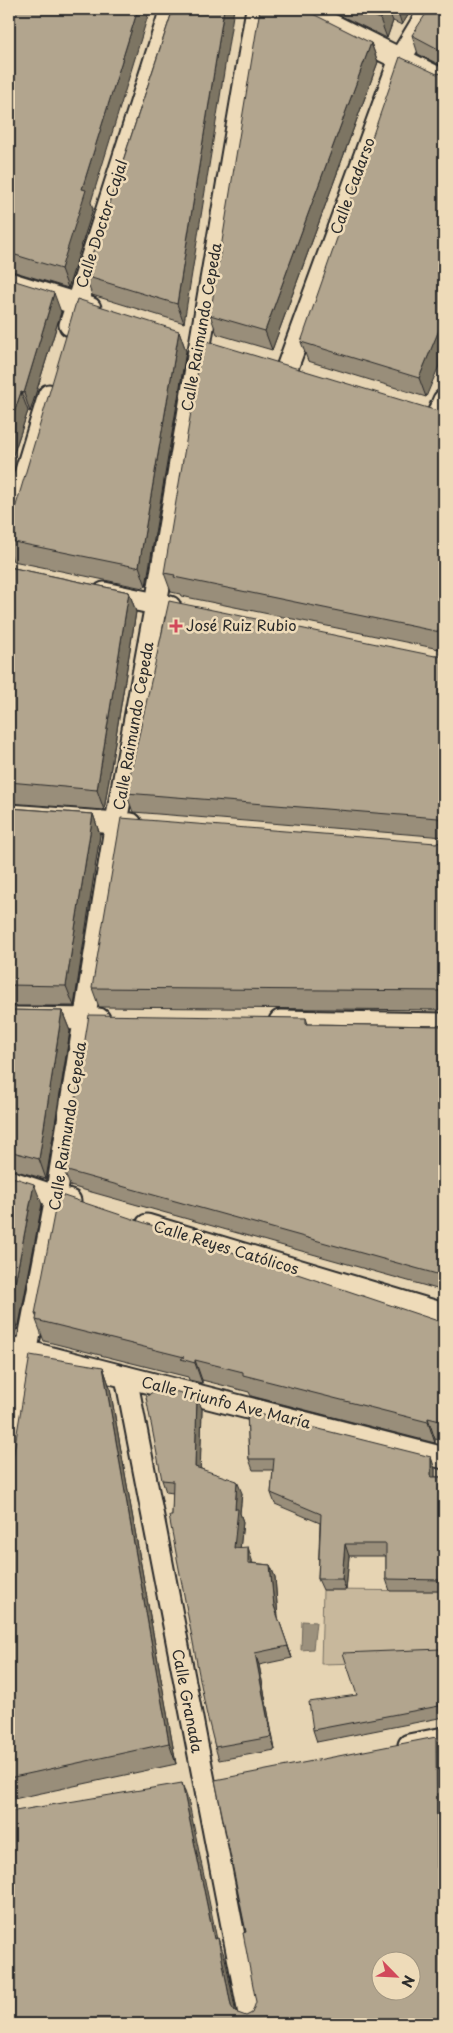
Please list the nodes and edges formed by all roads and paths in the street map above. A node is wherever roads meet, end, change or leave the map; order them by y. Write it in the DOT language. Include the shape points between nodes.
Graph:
graph roads {
  1 [pos="171,9"];
  2 [pos="257,9"];
  3 [pos="300,9"];
  4 [pos="430,9"];
  5 [pos="400,59"];
  6 [pos="444,81"];
  7 [pos="9,283"];
  8 [pos="76,304"];
  9 [pos="105,312"];
  10 [pos="65,341"];
  11 [pos="287,368"];
  12 [pos="54,378"];
  13 [pos="9,527"];
  14 [pos="83,588"];
  15 [pos="156,604"];
  16 [pos="185,610"];
  17 [pos="9,815"];
  18 [pos="116,822"];
  19 [pos="146,825"];
  20 [pos="9,1018"];
  21 [pos="85,1019"];
  22 [pos="124,1019"];
  23 [pos="260,1021"];
  24 [pos="444,1024"];
  25 [pos="9,1181"];
  26 [pos="56,1197"];
  27 [pos="85,1206"];
  28 [pos="132,1220"];
  29 [pos="444,1314"];
  30 [pos="18,1350"];
  31 [pos="126,1377"];
  32 [pos="9,1443"];
  33 [pos="444,1458"];
  34 [pos="444,1738"];
  35 [pos="386,1749"];
  36 [pos="251,2024"];
  1 -- 8 [label="street, Calle Doctor Cajal"];
  2 -- 15 [label="street, Calle Raimundo Cepeda"];
  3 -- 5 [label="street"];
  4 -- 5 [label="street, Calle Cadarso"];
  5 -- 6 [label="street"];
  5 -- 11 [label="street, Calle Cadarso"];
  7 -- 8 [label="street"];
  8 -- 9 [label="street"];
  8 -- 10 [label="street, Calle Doctor Cajal"];
  12 -- 13 [label="street"];
  14 -- 15 [label="street"];
  15 -- 16 [label="street"];
  15 -- 18 [label="street, Calle Raimundo Cepeda"];
  17 -- 18 [label="street"];
  18 -- 19 [label="street"];
  18 -- 21 [label="street, Calle Raimundo Cepeda"];
  20 -- 21 [label="street"];
  21 -- 22 [label="street"];
  21 -- 26 [label="street, Calle Raimundo Cepeda"];
  23 -- 24 [label="street"];
  25 -- 26 [label="street"];
  26 -- 27 [label="street"];
  26 -- 30 [label="street, Calle Raimundo Cepeda"];
  28 -- 29 [label="street, Calle Reyes Católicos"];
  30 -- 31 [label="street, Calle Triunfo Ave María"];
  30 -- 32 [label="street, Calle Raimundo Cepeda"];
  31 -- 33 [label="street, Calle Triunfo Ave María"];
  31 -- 36 [label="street, Calle Granada"];
  34 -- 35 [label="street"];
}
